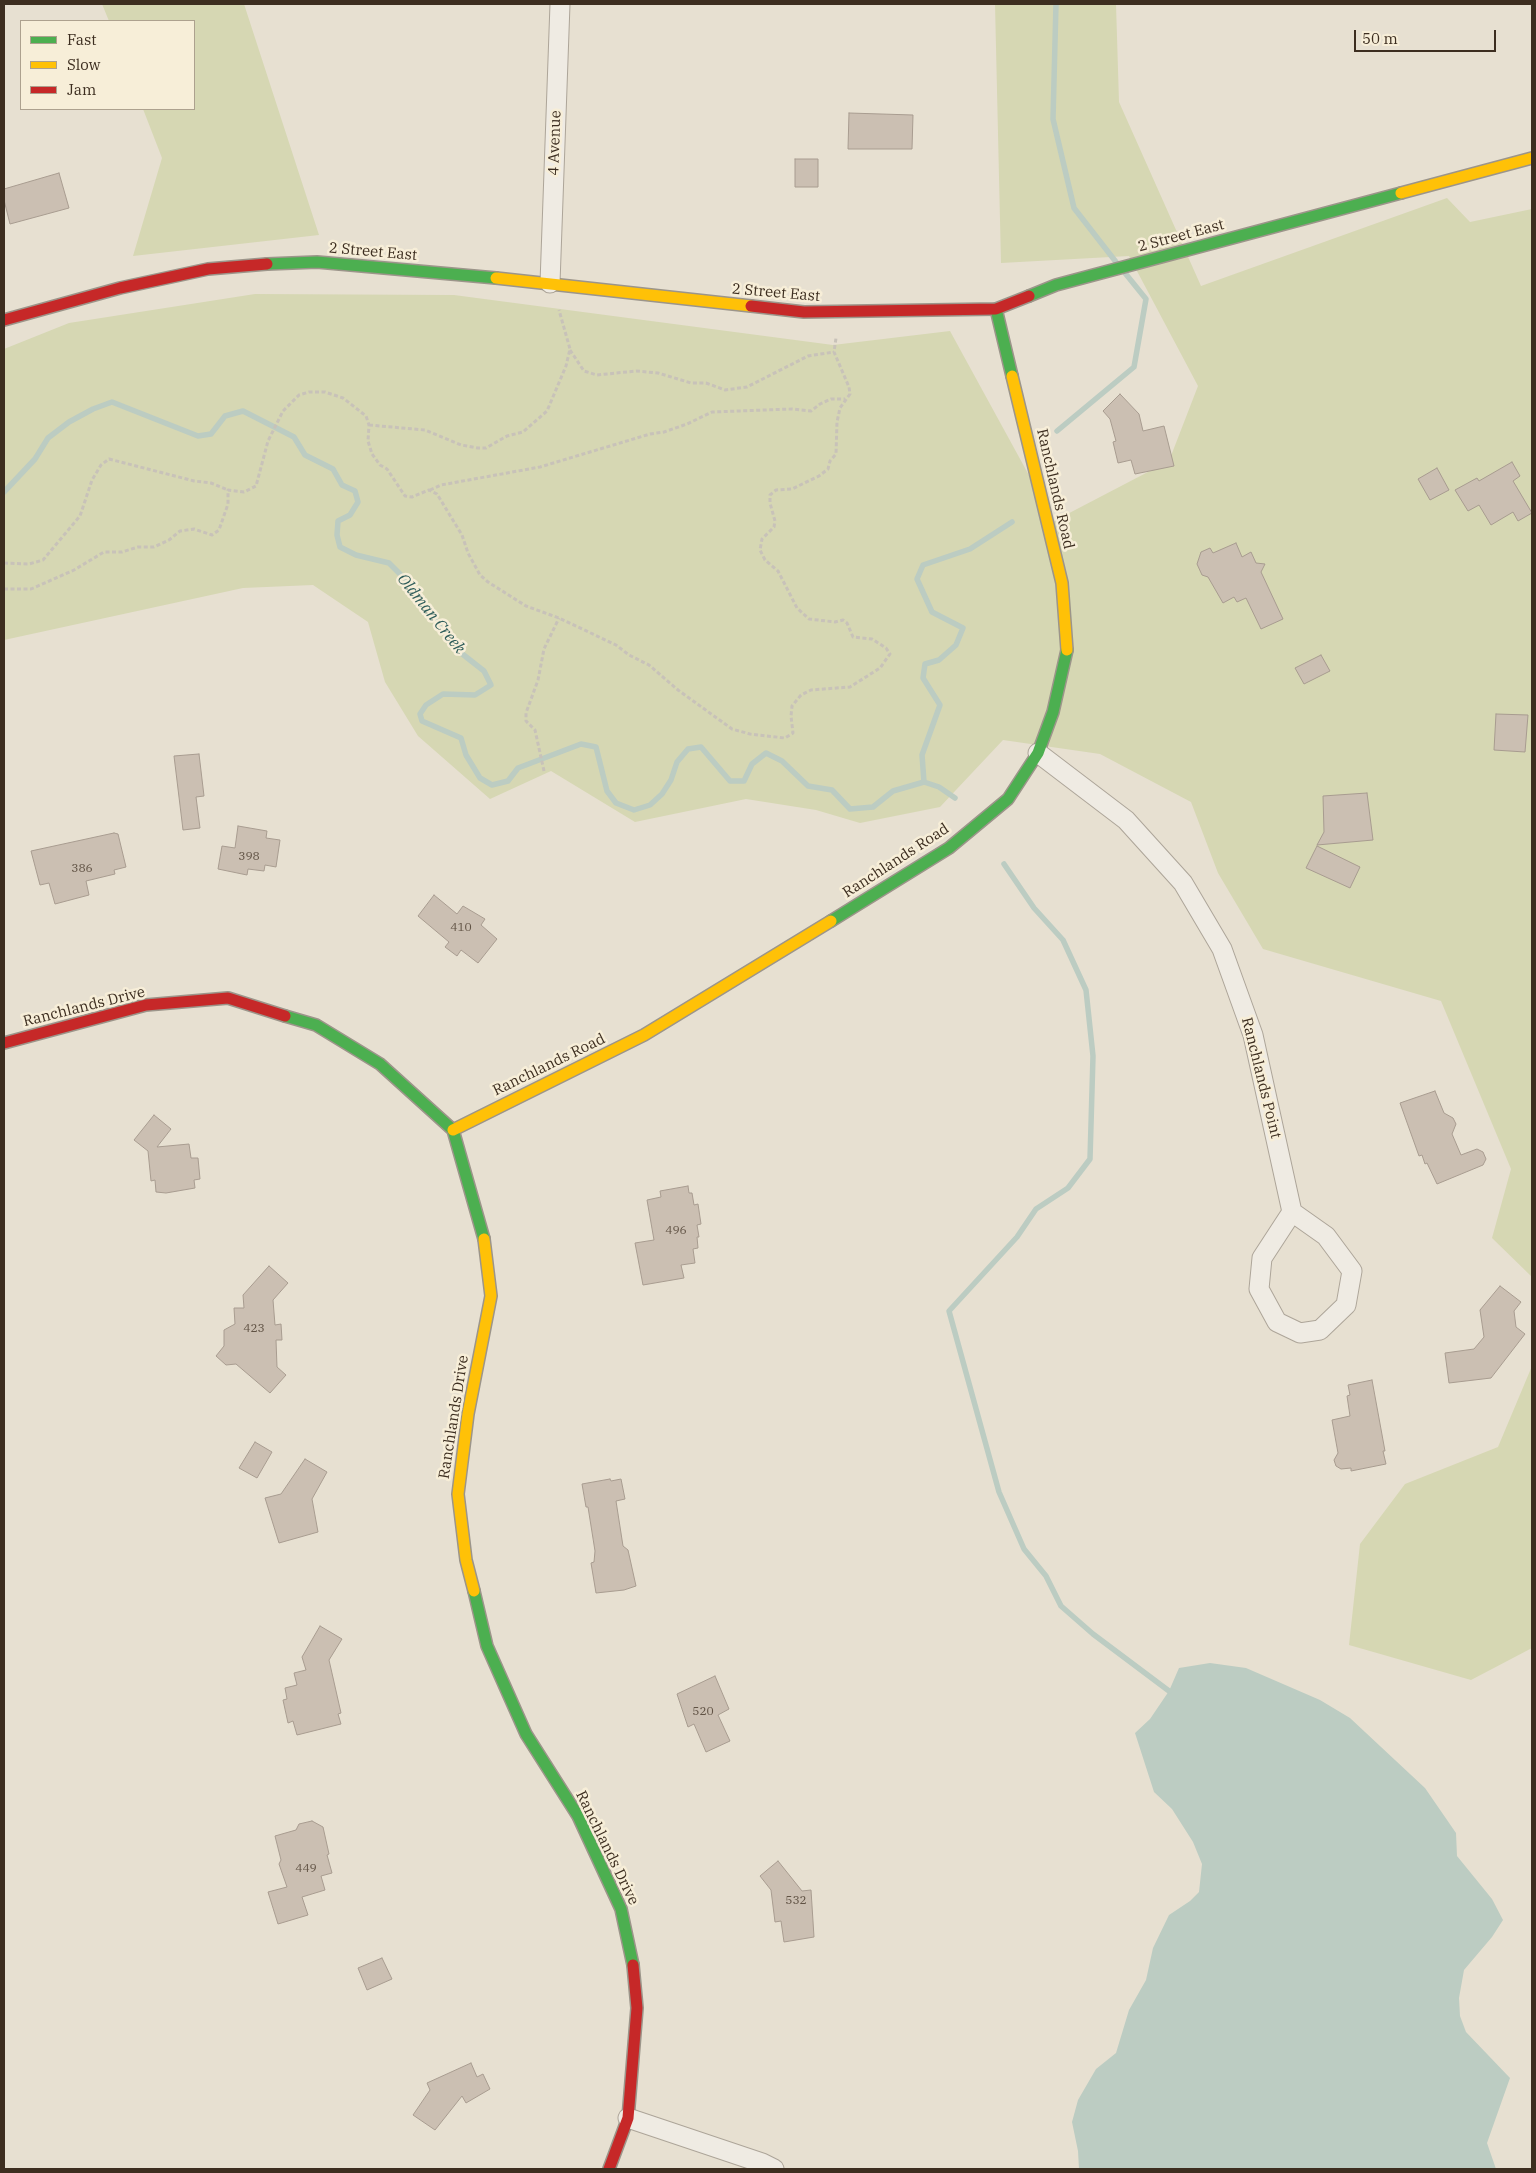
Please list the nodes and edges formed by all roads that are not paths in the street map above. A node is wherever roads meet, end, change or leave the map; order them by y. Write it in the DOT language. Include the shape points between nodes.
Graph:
graph roads {
  1 [pos="560,4"];
  2 [pos="1532,158"];
  3 [pos="550,283"];
  4 [pos="996,309"];
  5 [pos="4,320"];
  6 [pos="1038,753"];
  7 [pos="4,1043"];
  8 [pos="453,1130"];
  9 [pos="1292,1212"];
  10 [pos="628,2118"];
  11 [pos="608,2169"];
  12 [pos="774,2169"];
  1 -- 3 [label="street, 4 Avenue"];
  2 -- 4 [label="street, 2 Street East" via="1056,285"];
  3 -- 4 [label="street, 2 Street East" via="804,312"];
  3 -- 5 [label="street, 2 Street East" via="317,262 273,263 208,269 120,288"];
  4 -- 6 [label="street, Ranchlands Road" via="1062,583 1066,654 1053,712"];
  6 -- 8 [label="street, Ranchlands Road" via="1008,799 949,848 644,1035"];
  6 -- 9 [label="street, Ranchlands Point" via="1126,820 1183,883 1222,948 1253,1035"];
  7 -- 8 [label="street, Ranchlands Drive" via="146,1005 228,998 316,1025 380,1064"];
  8 -- 10 [label="street, Ranchlands Drive" via="486,1244 491,1296 468,1414 458,1494 466,1560 487,1646 526,1734 578,1816 621,1909 633,1961 637,2008"];
  9 -- 9 [label="street" via="1262,1258 1259,1289 1277,1322 1300,1333 1320,1330 1346,1305 1352,1271 1326,1236"];
  10 -- 11 [label="street, Ranchlands Drive"];
  10 -- 12 [label="street"];
}
